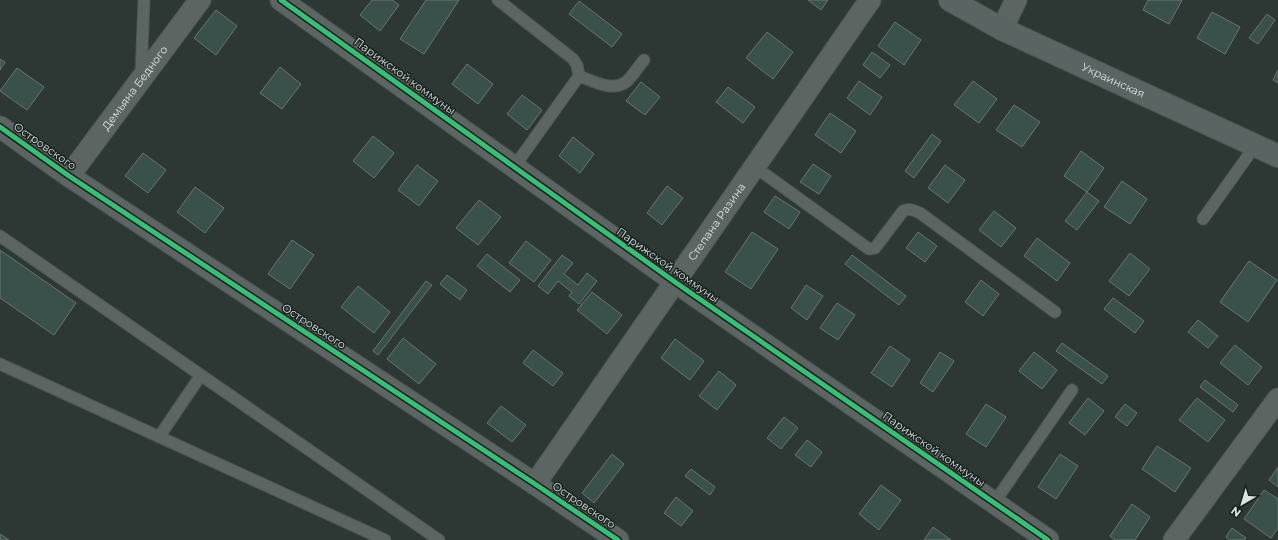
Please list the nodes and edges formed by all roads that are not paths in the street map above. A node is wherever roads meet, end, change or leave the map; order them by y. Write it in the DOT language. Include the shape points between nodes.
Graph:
graph roads {
  1 [pos="144,0"];
  2 [pos="200,0"];
  3 [pos="281,0"];
  4 [pos="498,0"];
  5 [pos="870,0"];
  6 [pos="950,0"];
  7 [pos="1016,0"];
  8 [pos="1002,29"];
  9 [pos="644,60"];
  10 [pos="579,76"];
  11 [pos="141,80"];
  12 [pos="0,127"];
  13 [pos="1255,146"];
  14 [pos="1278,156"];
  15 [pos="755,166"];
  16 [pos="514,167"];
  17 [pos="69,176"];
  18 [pos="1203,218"];
  19 [pos="0,236"];
  20 [pos="675,282"];
  21 [pos="1055,312"];
  22 [pos="0,364"];
  23 [pos="201,375"];
  24 [pos="1072,390"];
  25 [pos="1278,399"];
  26 [pos="159,437"];
  27 [pos="535,484"];
  28 [pos="994,502"];
  29 [pos="385,540"];
  30 [pos="439,540"];
  31 [pos="618,540"];
  32 [pos="1048,540"];
  33 [pos="1174,540"];
  1 -- 11 [label="lane"];
  2 -- 11 [label="street, Демьяна Бедного"];
  3 -- 16 [label="street, Парижской коммуны"];
  4 -- 10 [label="lane" via="573,59"];
  5 -- 15 [label="street, Степана Разина"];
  6 -- 8 [label="street, Украинская"];
  7 -- 8 [label="street"];
  8 -- 13 [label="street, Украинская"];
  9 -- 10 [label="lane" via="626,82 616,86"];
  10 -- 16 [label="lane"];
  11 -- 17 [label="street, Демьяна Бедного"];
  12 -- 17 [label="street, Островского"];
  13 -- 14 [label="street, Украинская"];
  13 -- 18 [label="lane"];
  15 -- 20 [label="street, Степана Разина"];
  15 -- 21 [label="lane" via="869,249 875,248 903,211 914,210"];
  16 -- 20 [label="street, Парижской коммуны"];
  17 -- 27 [label="street, Островского"];
  19 -- 23 [label="lane"];
  20 -- 27 [label="street, Степана Разина"];
  20 -- 28 [label="street, Парижской коммуны"];
  22 -- 26 [label="lane"];
  23 -- 26 [label="lane"];
  23 -- 30 [label="lane"];
  24 -- 28 [label="lane"];
  25 -- 33 [label="street"];
  26 -- 29 [label="lane"];
  27 -- 31 [label="street, Островского"];
  28 -- 32 [label="street, Парижской коммуны"];
}
